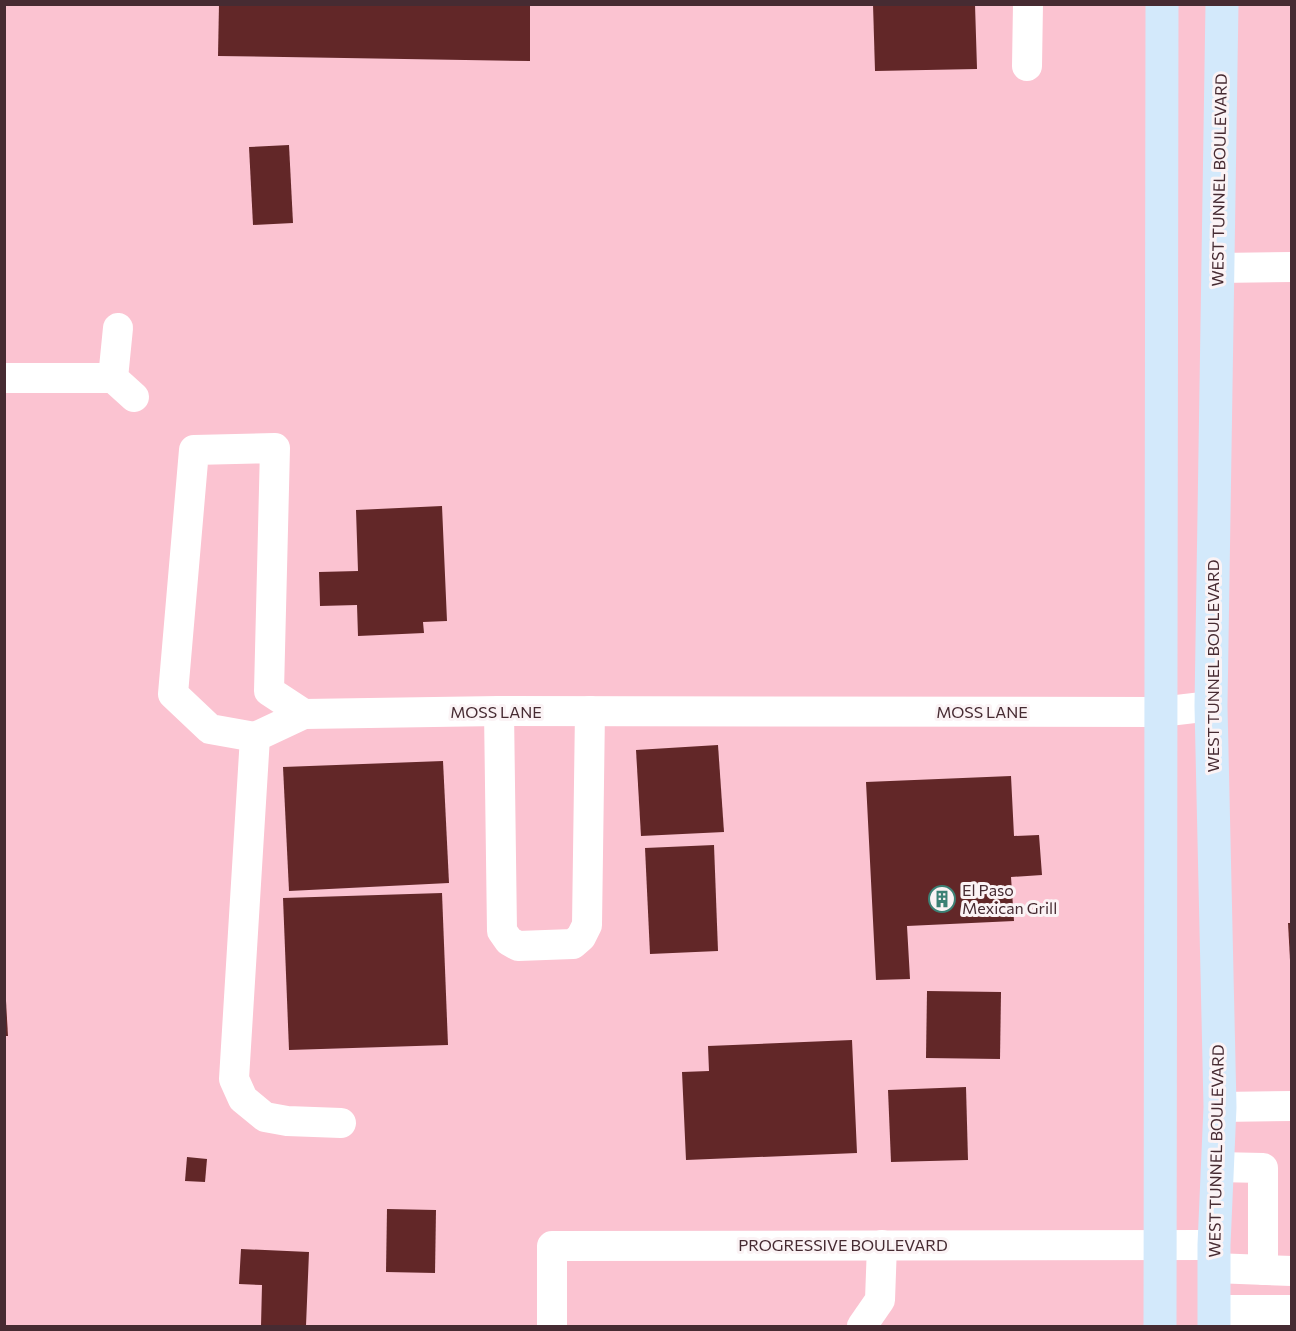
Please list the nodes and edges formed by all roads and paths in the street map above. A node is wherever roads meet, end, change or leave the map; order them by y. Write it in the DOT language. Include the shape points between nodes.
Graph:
graph roads {
  1 [pos="1028,4"];
  2 [pos="1162,4"];
  3 [pos="1222,4"];
  4 [pos="1027,66"];
  5 [pos="1292,267"];
  6 [pos="1218,268"];
  7 [pos="118,328"];
  8 [pos="4,378"];
  9 [pos="1211,706"];
  10 [pos="499,711"];
  11 [pos="590,711"];
  12 [pos="1160,712"];
  13 [pos="304,714"];
  14 [pos="255,737"];
  15 [pos="1292,1106"];
  16 [pos="1220,1107"];
  17 [pos="341,1123"];
  18 [pos="1217,1167"];
  19 [pos="882,1245"];
  20 [pos="1161,1245"];
  21 [pos="1214,1256"];
  22 [pos="1277,1270"];
  23 [pos="1287,1314"];
  24 [pos="1214,1318"];
  25 [pos="552,1326"];
  26 [pos="862,1326"];
  27 [pos="1160,1326"];
  1 -- 4 [label="street"];
  2 -- 12 [label="main road"];
  3 -- 6 [label="main road, WEST TUNNEL BOULEVARD"];
  5 -- 6 [label="street"];
  6 -- 9 [label="main road, WEST TUNNEL BOULEVARD"];
  7 -- 8 [label="street" via="123,388"];
  9 -- 12 [label="street, MOSS LANE"];
  9 -- 16 [label="main road, WEST TUNNEL BOULEVARD"];
  10 -- 11 [label="street, MOSS LANE"];
  10 -- 11 [label="street" via="502,932 518,946 573,944 587,925"];
  10 -- 13 [label="street, MOSS LANE"];
  11 -- 12 [label="street, MOSS LANE"];
  12 -- 20 [label="main road"];
  13 -- 14 [label="street, MOSS LANE"];
  13 -- 14 [label="street" via="269,690 275,448 194,450 173,694 210,729"];
  14 -- 17 [label="street" via="234,1079 243,1099 265,1117"];
  15 -- 16 [label="street"];
  16 -- 18 [label="main road, WEST TUNNEL BOULEVARD"];
  18 -- 21 [label="main road, WEST TUNNEL BOULEVARD"];
  18 -- 22 [label="street" via="1263,1168"];
  19 -- 20 [label="street, PROGRESSIVE BOULEVARD"];
  19 -- 25 [label="street, PROGRESSIVE BOULEVARD" via="552,1246"];
  19 -- 26 [label="street" via="880,1300"];
  20 -- 21 [label="street, PROGRESSIVE BOULEVARD"];
  20 -- 27 [label="main road"];
  21 -- 22 [label="street, PROGRESSIVE BOULEVARD"];
  21 -- 24 [label="main road, WEST TUNNEL BOULEVARD"];
  23 -- 24 [label="street"];
}
